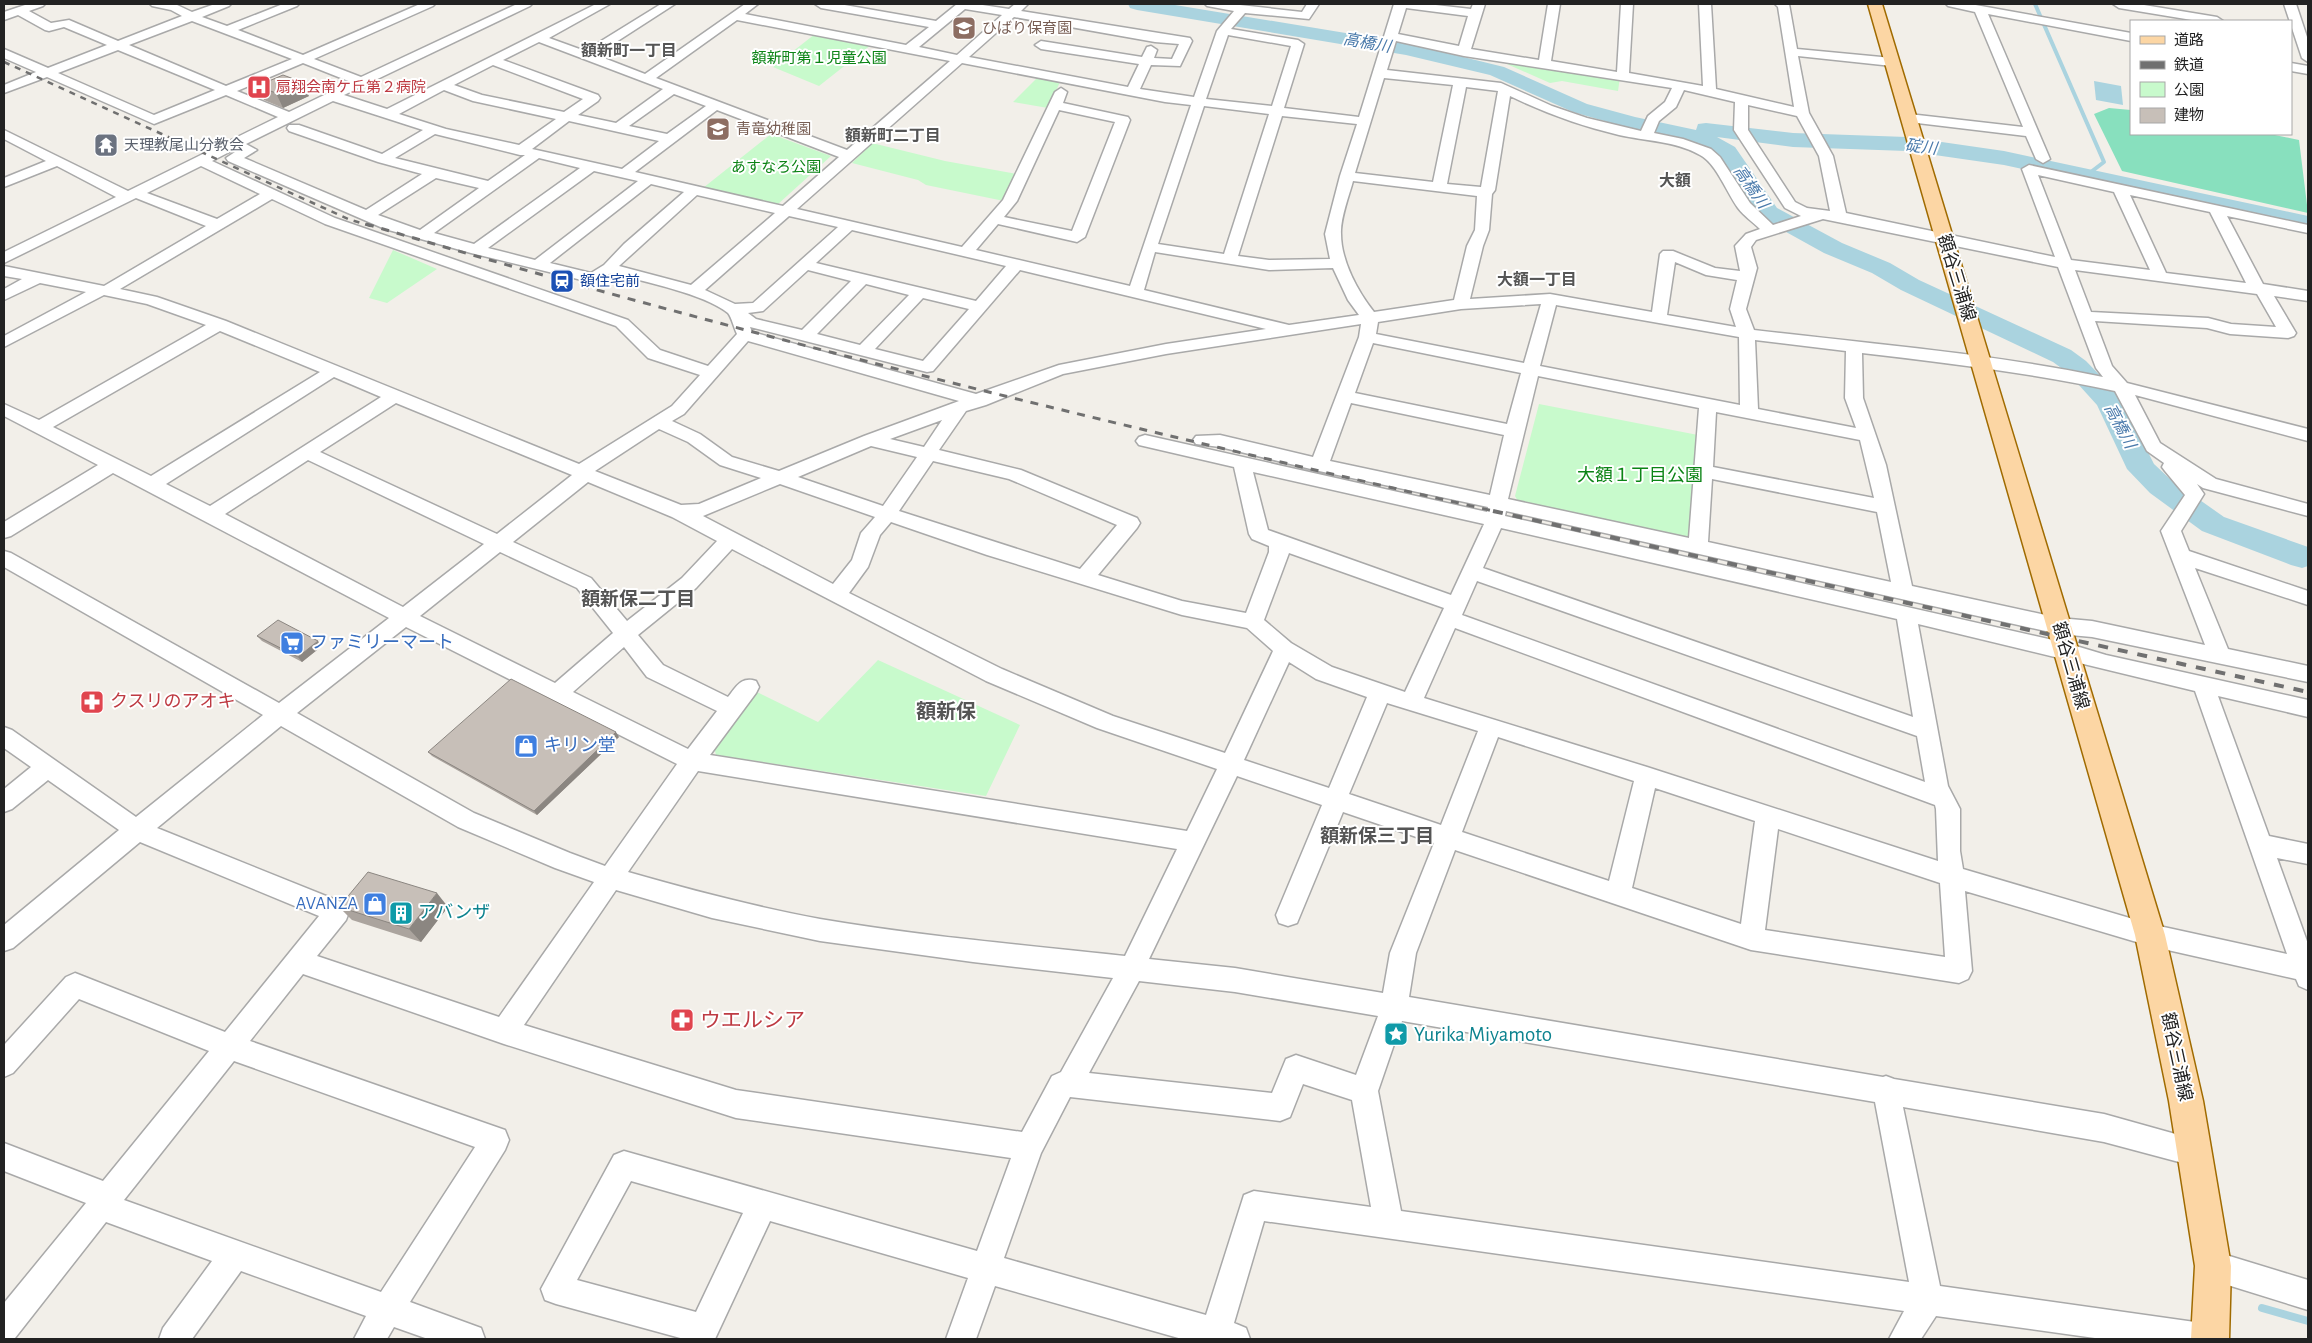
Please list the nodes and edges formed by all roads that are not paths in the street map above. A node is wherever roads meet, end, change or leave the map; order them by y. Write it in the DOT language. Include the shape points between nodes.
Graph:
graph roads {
  1 [pos="39,4"];
  2 [pos="156,4"];
  3 [pos="225,4"];
  4 [pos="293,4"];
  5 [pos="429,4"];
  6 [pos="526,4"];
  7 [pos="604,4"];
  8 [pos="669,4"];
  9 [pos="752,4"];
  10 [pos="959,4"];
  11 [pos="1211,4"];
  12 [pos="1313,4"];
  13 [pos="1400,4"];
  14 [pos="1554,4"];
  15 [pos="1627,4"];
  16 [pos="1705,4"];
  17 [pos="1781,4"];
  18 [pos="1875,4"];
  19 [pos="1952,4"];
  20 [pos="2120,4"];
  21 [pos="2290,4"];
  22 [pos="813,8"];
  23 [pos="1017,8"];
  24 [pos="1477,8"];
  25 [pos="1980,9"];
  26 [pos="20,10"];
  27 [pos="1241,10"];
  28 [pos="4,16"];
  29 [pos="192,16"];
  30 [pos="734,16"];
  31 [pos="2213,17"];
  32 [pos="1065,22"];
  33 [pos="938,25"];
  34 [pos="787,26"];
  35 [pos="228,30"];
  36 [pos="1224,30"];
  37 [pos="1390,36"];
  38 [pos="2300,36"];
  39 [pos="2130,37"];
  40 [pos="539,38"];
  41 [pos="1155,38"];
  42 [pos="116,45"];
  43 [pos="909,49"];
  44 [pos="1034,51"];
  45 [pos="1464,52"];
  46 [pos="1791,52"];
  47 [pos="4,53"];
  48 [pos="586,56"];
  49 [pos="2308,58"];
  50 [pos="303,59"];
  51 [pos="961,59"];
  52 [pos="492,60"];
  53 [pos="1146,62"];
  54 [pos="1892,62"];
  55 [pos="1544,64"];
  56 [pos="2292,67"];
  57 [pos="1015,69"];
  58 [pos="2308,70"];
  59 [pos="48,72"];
  60 [pos="1378,72"];
  61 [pos="11,74"];
  62 [pos="1623,75"];
  63 [pos="1067,78"];
  64 [pos="646,79"];
  65 [pos="25,80"];
  66 [pos="362,82"];
  67 [pos="1460,82"];
  68 [pos="443,85"];
  69 [pos="1680,85"];
  70 [pos="4,89"];
  71 [pos="672,89"];
  72 [pos="1505,89"];
  73 [pos="224,90"];
  74 [pos="1710,90"];
  75 [pos="1133,92"];
  76 [pos="332,96"];
  77 [pos="1742,98"];
  78 [pos="347,101"];
  79 [pos="1198,103"];
  80 [pos="716,105"];
  81 [pos="1055,106"];
  82 [pos="1276,110"];
  83 [pos="1802,112"];
  84 [pos="388,114"];
  85 [pos="568,117"];
  86 [pos="1909,118"];
  87 [pos="1363,121"];
  88 [pos="291,123"];
  89 [pos="618,128"];
  90 [pos="433,130"];
  91 [pos="2031,132"];
  92 [pos="1647,133"];
  93 [pos="4,134"];
  94 [pos="672,137"];
  95 [pos="243,147"];
  96 [pos="520,151"];
  97 [pos="536,154"];
  98 [pos="848,155"];
  99 [pos="384,159"];
  100 [pos="2043,159"];
  101 [pos="57,161"];
  102 [pos="201,161"];
  103 [pos="590,167"];
  104 [pos="434,173"];
  105 [pos="624,174"];
  106 [pos="1347,176"];
  107 [pos="648,180"];
  108 [pos="4,183"];
  109 [pos="490,186"];
  110 [pos="1439,187"];
  111 [pos="2120,188"];
  112 [pos="694,190"];
  113 [pos="1485,192"];
  114 [pos="271,194"];
  115 [pos="132,195"];
  116 [pos="2216,209"];
  117 [pos="786,211"];
  118 [pos="1820,214"];
  119 [pos="367,216"];
  120 [pos="1839,216"];
  121 [pos="994,219"];
  122 [pos="218,225"];
  123 [pos="848,226"];
  124 [pos="2308,229"];
  125 [pos="1774,230"];
  126 [pos="422,235"];
  127 [pos="1943,238"];
  128 [pos="1149,247"];
  129 [pos="476,250"];
  130 [pos="966,252"];
  131 [pos="4,258"];
  132 [pos="1230,258"];
  133 [pos="1339,263"];
  134 [pos="2064,264"];
  135 [pos="538,265"];
  136 [pos="806,265"];
  137 [pos="1016,265"];
  138 [pos="609,268"];
  139 [pos="4,271"];
  140 [pos="1746,276"];
  141 [pos="2160,276"];
  142 [pos="38,278"];
  143 [pos="862,279"];
  144 [pos="2259,289"];
  145 [pos="695,290"];
  146 [pos="104,291"];
  147 [pos="920,292"];
  148 [pos="1136,292"];
  149 [pos="4,295"];
  150 [pos="2308,296"];
  151 [pos="1550,299"];
  152 [pos="1462,304"];
  153 [pos="979,307"];
  154 [pos="735,310"];
  155 [pos="2084,316"];
  156 [pos="1659,317"];
  157 [pos="1370,318"];
  158 [pos="220,324"];
  159 [pos="1294,330"];
  160 [pos="1747,334"];
  161 [pos="744,335"];
  162 [pos="806,336"];
  163 [pos="1367,336"];
  164 [pos="4,342"];
  165 [pos="1854,347"];
  166 [pos="864,351"];
  167 [pos="1981,362"];
  168 [pos="334,370"];
  169 [pos="1532,370"];
  170 [pos="710,373"];
  171 [pos="2114,385"];
  172 [pos="396,395"];
  173 [pos="1345,396"];
  174 [pos="980,401"];
  175 [pos="1708,405"];
  176 [pos="4,409"];
  177 [pos="958,409"];
  178 [pos="1749,413"];
  179 [pos="658,422"];
  180 [pos="39,428"];
  181 [pos="1514,431"];
  182 [pos="2308,435"];
  183 [pos="1868,436"];
  184 [pos="870,440"];
  185 [pos="1202,440"];
  186 [pos="1145,441"];
  187 [pos="2154,447"];
  188 [pos="307,453"];
  189 [pos="928,454"];
  190 [pos="1242,463"];
  191 [pos="112,465"];
  192 [pos="1319,465"];
  193 [pos="1703,471"];
  194 [pos="586,475"];
  195 [pos="778,477"];
  196 [pos="152,484"];
  197 [pos="1885,507"];
  198 [pos="2308,510"];
  199 [pos="679,512"];
  200 [pos="1496,512"];
  201 [pos="210,515"];
  202 [pos="886,515"];
  203 [pos="4,531"];
  204 [pos="730,539"];
  205 [pos="1279,542"];
  206 [pos="499,544"];
  207 [pos="1698,547"];
  208 [pos="2181,556"];
  209 [pos="4,558"];
  210 [pos="1471,571"];
  211 [pos="1085,577"];
  212 [pos="1903,592"];
  213 [pos="836,595"];
  214 [pos="2308,598"];
  215 [pos="1452,611"];
  216 [pos="1906,615"];
  217 [pos="406,618"];
  218 [pos="1253,622"];
  219 [pos="625,634"];
  220 [pos="2062,639"];
  221 [pos="1284,649"];
  222 [pos="2219,654"];
  223 [pos="2308,674"];
  224 [pos="2203,684"];
  225 [pos="748,688"];
  226 [pos="557,693"];
  227 [pos="1380,693"];
  228 [pos="1411,702"];
  229 [pos="2308,708"];
  230 [pos="732,709"];
  231 [pos="279,715"];
  232 [pos="1490,726"];
  233 [pos="1926,730"];
  234 [pos="4,736"];
  235 [pos="692,760"];
  236 [pos="1231,764"];
  237 [pos="49,766"];
  238 [pos="1647,776"];
  239 [pos="1942,798"];
  240 [pos="1334,799"];
  241 [pos="4,802"];
  242 [pos="1768,815"];
  243 [pos="137,830"];
  244 [pos="1449,837"];
  245 [pos="1194,842"];
  246 [pos="2261,844"];
  247 [pos="2308,854"];
  248 [pos="1952,876"];
  249 [pos="611,878"];
  250 [pos="1618,894"];
  251 [pos="1288,915"];
  252 [pos="2150,935"];
  253 [pos="1751,939"];
  254 [pos="4,940"];
  255 [pos="298,961"];
  256 [pos="1131,970"];
  257 [pos="2307,972"];
  258 [pos="1394,1007"];
  259 [pos="504,1031"];
  260 [pos="229,1046"];
  261 [pos="4,1064"];
  262 [pos="1069,1084"];
  263 [pos="1886,1089"];
  264 [pos="1364,1091"];
  265 [pos="1029,1146"];
  266 [pos="2194,1152"];
  267 [pos="4,1157"];
  268 [pos="104,1202"];
  269 [pos="762,1205"];
  270 [pos="1389,1224"];
  271 [pos="234,1254"];
  272 [pos="985,1270"];
  273 [pos="2213,1274"];
  274 [pos="2308,1295"];
  275 [pos="1928,1301"];
  276 [pos="388,1310"];
  277 [pos="4,1326"];
  278 [pos="702,1334"];
  279 [pos="2210,1335"];
  280 [pos="1222,1337"];
  281 [pos="174,1339"];
  282 [pos="369,1339"];
  283 [pos="470,1339"];
  284 [pos="961,1339"];
  285 [pos="1904,1339"];
  1 -- 26 [label="street"];
  2 -- 29 [label="street" via="174,7"];
  3 -- 29 [label="street"];
  4 -- 35 [label="street"];
  5 -- 50 [label="street"];
  6 -- 66 [label="street"];
  7 -- 40 [label="street"];
  8 -- 48 [label="street"];
  9 -- 30 [label="street"];
  10 -- 23 [label="street"];
  10 -- 33 [label="street"];
  11 -- 27 [label="street"];
  12 -- 27 [label="street" via="1305,16"];
  13 -- 24 [label="street"];
  13 -- 37 [label="street"];
  14 -- 55 [label="street"];
  15 -- 62 [label="street"];
  16 -- 74 [label="street"];
  17 -- 46 [label="street"];
  18 -- 54 [label="main road, 額谷三浦線"];
  19 -- 25 [label="street"];
  20 -- 31 [label="street"];
  21 -- 38 [label="street"];
  22 -- 33 [label="street"];
  22 -- 34 [label="street"];
  23 -- 32 [label="street"];
  23 -- 51 [label="street"];
  24 -- 45 [label="street"];
  25 -- 39 [label="street" via="2034,19 2053,19"];
  25 -- 91 [label="street"];
  26 -- 28 [label="street"];
  26 -- 42 [label="street" via="49,27 65,23"];
  27 -- 36 [label="street"];
  29 -- 35 [label="street"];
  29 -- 42 [label="street"];
  30 -- 34 [label="street"];
  30 -- 64 [label="street"];
  32 -- 41 [label="street"];
  32 -- 44 [label="street"];
  33 -- 43 [label="street"];
  34 -- 43 [label="street"];
  35 -- 50 [label="street"];
  36 -- 79 [label="street"];
  36 -- 82 [label="street" via="1298,44"];
  37 -- 45 [label="street"];
  37 -- 60 [label="street"];
  38 -- 49 [label="street"];
  40 -- 48 [label="street"];
  40 -- 52 [label="street"];
  41 -- 53 [label="street"];
  41 -- 53 [label="street" via="1186,41 1176,63"];
  42 -- 59 [label="street"];
  42 -- 73 [label="street"];
  43 -- 51 [label="street"];
  44 -- 53 [label="street"];
  44 -- 57 [label="street"];
  45 -- 55 [label="street"];
  46 -- 54 [label="street"];
  46 -- 83 [label="street"];
  47 -- 59 [label="street"];
  48 -- 64 [label="street"];
  50 -- 66 [label="street"];
  50 -- 73 [label="street"];
  51 -- 57 [label="street"];
  51 -- 98 [label="street"];
  52 -- 68 [label="street"];
  52 -- 85 [label="street" via="593,98"];
  53 -- 75 [label="street"];
  54 -- 86 [label="main road, 額谷三浦線"];
  55 -- 62 [label="street"];
  56 -- 58 [label="street"];
  57 -- 63 [label="street"];
  59 -- 65 [label="street"];
  59 -- 73 [label="street" via="154,120"];
  60 -- 67 [label="street"];
  60 -- 87 [label="street"];
  61 -- 65 [label="street"];
  62 -- 69 [label="street"];
  63 -- 75 [label="street"];
  63 -- 81 [label="street"];
  64 -- 71 [label="street"];
  65 -- 70 [label="street"];
  66 -- 76 [label="street"];
  67 -- 72 [label="street"];
  67 -- 110 [label="street"];
  68 -- 84 [label="street"];
  68 -- 85 [label="street" via="478,98"];
  69 -- 74 [label="street"];
  69 -- 92 [label="street" via="1671,104 1653,120"];
  71 -- 80 [label="street"];
  71 -- 89 [label="street"];
  72 -- 113 [label="street" via="1488,190"];
  72 -- 125 [label="street" via="1582,121 1678,142 1706,152 1715,160 1744,206"];
  73 -- 88 [label="street"];
  74 -- 77 [label="street"];
  75 -- 79 [label="street"];
  76 -- 78 [label="street"];
  76 -- 88 [label="street"];
  77 -- 83 [label="street"];
  77 -- 118 [label="street" via="1744,133 1790,205 1803,212"];
  78 -- 84 [label="street"];
  78 -- 88 [label="street"];
  79 -- 82 [label="street"];
  79 -- 128 [label="street"];
  80 -- 94 [label="street"];
  80 -- 98 [label="street"];
  81 -- 121 [label="street" via="1010,200"];
  81 -- 121 [label="street" via="1123,120 1077,237"];
  82 -- 87 [label="street"];
  82 -- 132 [label="street"];
  83 -- 120 [label="street" via="1822,147"];
  84 -- 90 [label="street"];
  85 -- 89 [label="street"];
  85 -- 96 [label="street"];
  86 -- 91 [label="street"];
  86 -- 127 [label="main road, 額谷三浦線"];
  87 -- 106 [label="street"];
  88 -- 95 [label="street"];
  88 -- 99 [label="street"];
  89 -- 94 [label="street"];
  90 -- 96 [label="street"];
  90 -- 99 [label="street"];
  91 -- 100 [label="street"];
  93 -- 101 [label="street"];
  94 -- 105 [label="street"];
  95 -- 102 [label="street"];
  95 -- 119 [label="street" via="233,158"];
  96 -- 97 [label="street"];
  97 -- 103 [label="street"];
  97 -- 109 [label="street"];
  98 -- 117 [label="street"];
  99 -- 104 [label="street"];
  101 -- 108 [label="street"];
  101 -- 115 [label="street"];
  102 -- 114 [label="street"];
  102 -- 115 [label="street"];
  103 -- 105 [label="street"];
  103 -- 129 [label="street"];
  104 -- 109 [label="street"];
  104 -- 119 [label="street"];
  105 -- 107 [label="street"];
  106 -- 110 [label="street"];
  106 -- 133 [label="street" via="1333,234"];
  107 -- 112 [label="street"];
  107 -- 135 [label="street"];
  109 -- 126 [label="street"];
  110 -- 113 [label="street"];
  111 -- 116 [label="street"];
  111 -- 134 [label="street" via="2029,169"];
  111 -- 141 [label="street"];
  112 -- 117 [label="street"];
  112 -- 138 [label="street" via="628,247"];
  113 -- 152 [label="street" via="1482,230 1475,246"];
  114 -- 122 [label="street"];
  114 -- 170 [label="street" via="330,221 622,323 654,354"];
  115 -- 122 [label="street"];
  115 -- 131 [label="street"];
  116 -- 124 [label="street"];
  116 -- 144 [label="street"];
  117 -- 123 [label="street"];
  117 -- 145 [label="street"];
  118 -- 120 [label="street"];
  118 -- 125 [label="street"];
  119 -- 126 [label="street"];
  120 -- 127 [label="street"];
  121 -- 130 [label="street"];
  122 -- 146 [label="street"];
  123 -- 130 [label="street"];
  123 -- 136 [label="street"];
  125 -- 140 [label="street" via="1751,237 1743,246 1749,268"];
  126 -- 129 [label="street"];
  127 -- 134 [label="street"];
  127 -- 167 [label="main road, 額谷三浦線"];
  128 -- 132 [label="street"];
  128 -- 148 [label="street"];
  129 -- 135 [label="street"];
  130 -- 137 [label="street"];
  132 -- 133 [label="street" via="1269,265"];
  133 -- 157 [label="street" via="1356,300"];
  134 -- 141 [label="street"];
  134 -- 155 [label="street"];
  135 -- 138 [label="street" via="594,278"];
  136 -- 143 [label="street"];
  136 -- 154 [label="street" via="757,308"];
  137 -- 148 [label="street"];
  137 -- 153 [label="street"];
  138 -- 145 [label="street"];
  139 -- 142 [label="street"];
  140 -- 156 [label="street" via="1712,272 1668,254"];
  140 -- 160 [label="street" via="1738,309"];
  141 -- 144 [label="street"];
  142 -- 146 [label="street"];
  142 -- 149 [label="street"];
  143 -- 147 [label="street"];
  143 -- 162 [label="street"];
  144 -- 150 [label="street"];
  144 -- 155 [label="street" via="2288,333 2230,329 2208,323"];
  145 -- 154 [label="street"];
  146 -- 158 [label="street" via="151,300"];
  146 -- 164 [label="street"];
  147 -- 153 [label="street"];
  147 -- 166 [label="street"];
  148 -- 159 [label="street"];
  151 -- 152 [label="street"];
  151 -- 156 [label="street"];
  151 -- 169 [label="street"];
  152 -- 157 [label="street"];
  153 -- 166 [label="street" via="927,367"];
  154 -- 161 [label="street"];
  154 -- 162 [label="street" via="750,322"];
  155 -- 171 [label="street"];
  156 -- 160 [label="street"];
  157 -- 159 [label="street"];
  157 -- 163 [label="street"];
  158 -- 168 [label="street"];
  158 -- 180 [label="street"];
  159 -- 174 [label="street" via="1060,370"];
  160 -- 165 [label="street"];
  160 -- 178 [label="street"];
  161 -- 170 [label="street"];
  161 -- 174 [label="street"];
  162 -- 166 [label="street"];
  163 -- 169 [label="street"];
  163 -- 173 [label="street"];
  165 -- 167 [label="street"];
  165 -- 183 [label="street" via="1854,398"];
  167 -- 171 [label="street"];
  167 -- 220 [label="main road, 額谷三浦線"];
  168 -- 172 [label="street"];
  168 -- 196 [label="street"];
  169 -- 175 [label="street"];
  169 -- 181 [label="street"];
  170 -- 179 [label="street" via="678,410"];
  171 -- 182 [label="street"];
  171 -- 187 [label="street"];
  172 -- 188 [label="street"];
  172 -- 194 [label="street"];
  173 -- 181 [label="street"];
  173 -- 192 [label="street"];
  174 -- 177 [label="street"];
  175 -- 178 [label="street"];
  175 -- 193 [label="street"];
  176 -- 180 [label="street"];
  177 -- 184 [label="street"];
  177 -- 189 [label="street"];
  178 -- 183 [label="street"];
  179 -- 194 [label="street" via="586,468"];
  179 -- 195 [label="street" via="694,438 726,462"];
  180 -- 191 [label="street"];
  181 -- 200 [label="street"];
  183 -- 197 [label="street"];
  184 -- 189 [label="street"];
  184 -- 195 [label="street"];
  185 -- 192 [label="street" via="1220,441"];
  186 -- 190 [label="street"];
  187 -- 198 [label="street" via="2210,484"];
  187 -- 208 [label="street" via="2195,494 2171,531"];
  188 -- 201 [label="street"];
  188 -- 206 [label="street"];
  189 -- 202 [label="street"];
  189 -- 211 [label="street" via="1014,474 1130,523"];
  190 -- 200 [label="street"];
  190 -- 205 [label="street" via="1260,534"];
  191 -- 196 [label="street"];
  191 -- 203 [label="street"];
  192 -- 200 [label="street"];
  193 -- 197 [label="street"];
  193 -- 207 [label="street"];
  194 -- 199 [label="street"];
  194 -- 206 [label="street"];
  195 -- 199 [label="street" via="702,510"];
  195 -- 202 [label="street"];
  196 -- 201 [label="street"];
  197 -- 212 [label="street"];
  199 -- 204 [label="street"];
  200 -- 207 [label="street"];
  200 -- 210 [label="street"];
  200 -- 216 [label="street"];
  201 -- 217 [label="street"];
  202 -- 211 [label="street"];
  202 -- 213 [label="street" via="871,533 861,562"];
  204 -- 213 [label="street"];
  204 -- 219 [label="street" via="689,583"];
  205 -- 215 [label="street"];
  205 -- 218 [label="street" via="1280,552"];
  206 -- 217 [label="street"];
  206 -- 219 [label="street" via="584,583"];
  207 -- 212 [label="street"];
  208 -- 214 [label="street"];
  208 -- 222 [label="street"];
  209 -- 231 [label="street"];
  210 -- 215 [label="street"];
  210 -- 233 [label="street"];
  211 -- 218 [label="street" via="1182,608"];
  212 -- 220 [label="street"];
  213 -- 236 [label="street" via="994,675 1105,722"];
  215 -- 228 [label="street"];
  215 -- 239 [label="street"];
  216 -- 220 [label="street"];
  216 -- 233 [label="street"];
  217 -- 226 [label="street"];
  217 -- 231 [label="street"];
  218 -- 221 [label="street"];
  219 -- 226 [label="street"];
  219 -- 230 [label="street" via="655,671"];
  220 -- 222 [label="street" via="2092,629"];
  220 -- 224 [label="street" via="2106,663"];
  220 -- 252 [label="main road, 額谷三浦線"];
  221 -- 227 [label="street" via="1324,673"];
  221 -- 236 [label="street"];
  222 -- 223 [label="street"];
  224 -- 229 [label="street"];
  224 -- 246 [label="street"];
  225 -- 230 [label="street"];
  226 -- 235 [label="street"];
  227 -- 228 [label="street"];
  227 -- 240 [label="street"];
  228 -- 232 [label="street"];
  230 -- 235 [label="street"];
  231 -- 243 [label="street"];
  231 -- 249 [label="street" via="466,820"];
  232 -- 238 [label="street"];
  232 -- 244 [label="street"];
  233 -- 239 [label="street"];
  234 -- 237 [label="street"];
  235 -- 245 [label="street"];
  235 -- 249 [label="street"];
  236 -- 240 [label="street"];
  236 -- 245 [label="street"];
  237 -- 241 [label="street"];
  237 -- 243 [label="street"];
  238 -- 242 [label="street"];
  238 -- 250 [label="street"];
  239 -- 248 [label="street" via="1948,809 1948,851"];
  240 -- 244 [label="street"];
  240 -- 251 [label="street"];
  242 -- 248 [label="street"];
  242 -- 253 [label="street"];
  243 -- 254 [label="street"];
  243 -- 255 [label="street" via="337,912"];
  244 -- 250 [label="street"];
  244 -- 258 [label="street" via="1403,953"];
  245 -- 256 [label="street"];
  246 -- 247 [label="street"];
  246 -- 257 [label="street"];
  248 -- 252 [label="street"];
  248 -- 253 [label="street" via="1959,971"];
  249 -- 256 [label="street" via="712,907 820,930"];
  249 -- 259 [label="street"];
  250 -- 253 [label="street"];
  252 -- 257 [label="street"];
  252 -- 266 [label="main road, 額谷三浦線"];
  255 -- 259 [label="street"];
  255 -- 260 [label="street"];
  256 -- 258 [label="street" via="1235,980"];
  256 -- 262 [label="street"];
  258 -- 263 [label="street"];
  258 -- 264 [label="street"];
  259 -- 265 [label="street" via="736,1104"];
  260 -- 261 [label="street" via="75,985"];
  260 -- 268 [label="street"];
  260 -- 276 [label="street" via="495,1140"];
  262 -- 264 [label="street" via="1280,1107 1296,1068"];
  262 -- 265 [label="street" via="1062,1085"];
  263 -- 266 [label="street" via="2104,1128"];
  263 -- 275 [label="street"];
  264 -- 270 [label="street"];
  265 -- 272 [label="street"];
  266 -- 273 [label="main road, 額谷三浦線"];
  267 -- 268 [label="street"];
  268 -- 271 [label="street"];
  268 -- 277 [label="street"];
  269 -- 272 [label="street"];
  269 -- 278 [label="street"];
  269 -- 278 [label="street" via="624,1165 556,1289"];
  270 -- 275 [label="street"];
  270 -- 280 [label="street" via="1254,1205"];
  271 -- 276 [label="street"];
  271 -- 281 [label="street"];
  272 -- 280 [label="street"];
  272 -- 284 [label="street"];
  273 -- 274 [label="street"];
  273 -- 279 [label="main road, 額谷三浦線"];
  275 -- 279 [label="street"];
  275 -- 285 [label="street"];
  276 -- 282 [label="street"];
  276 -- 283 [label="street"];
}
